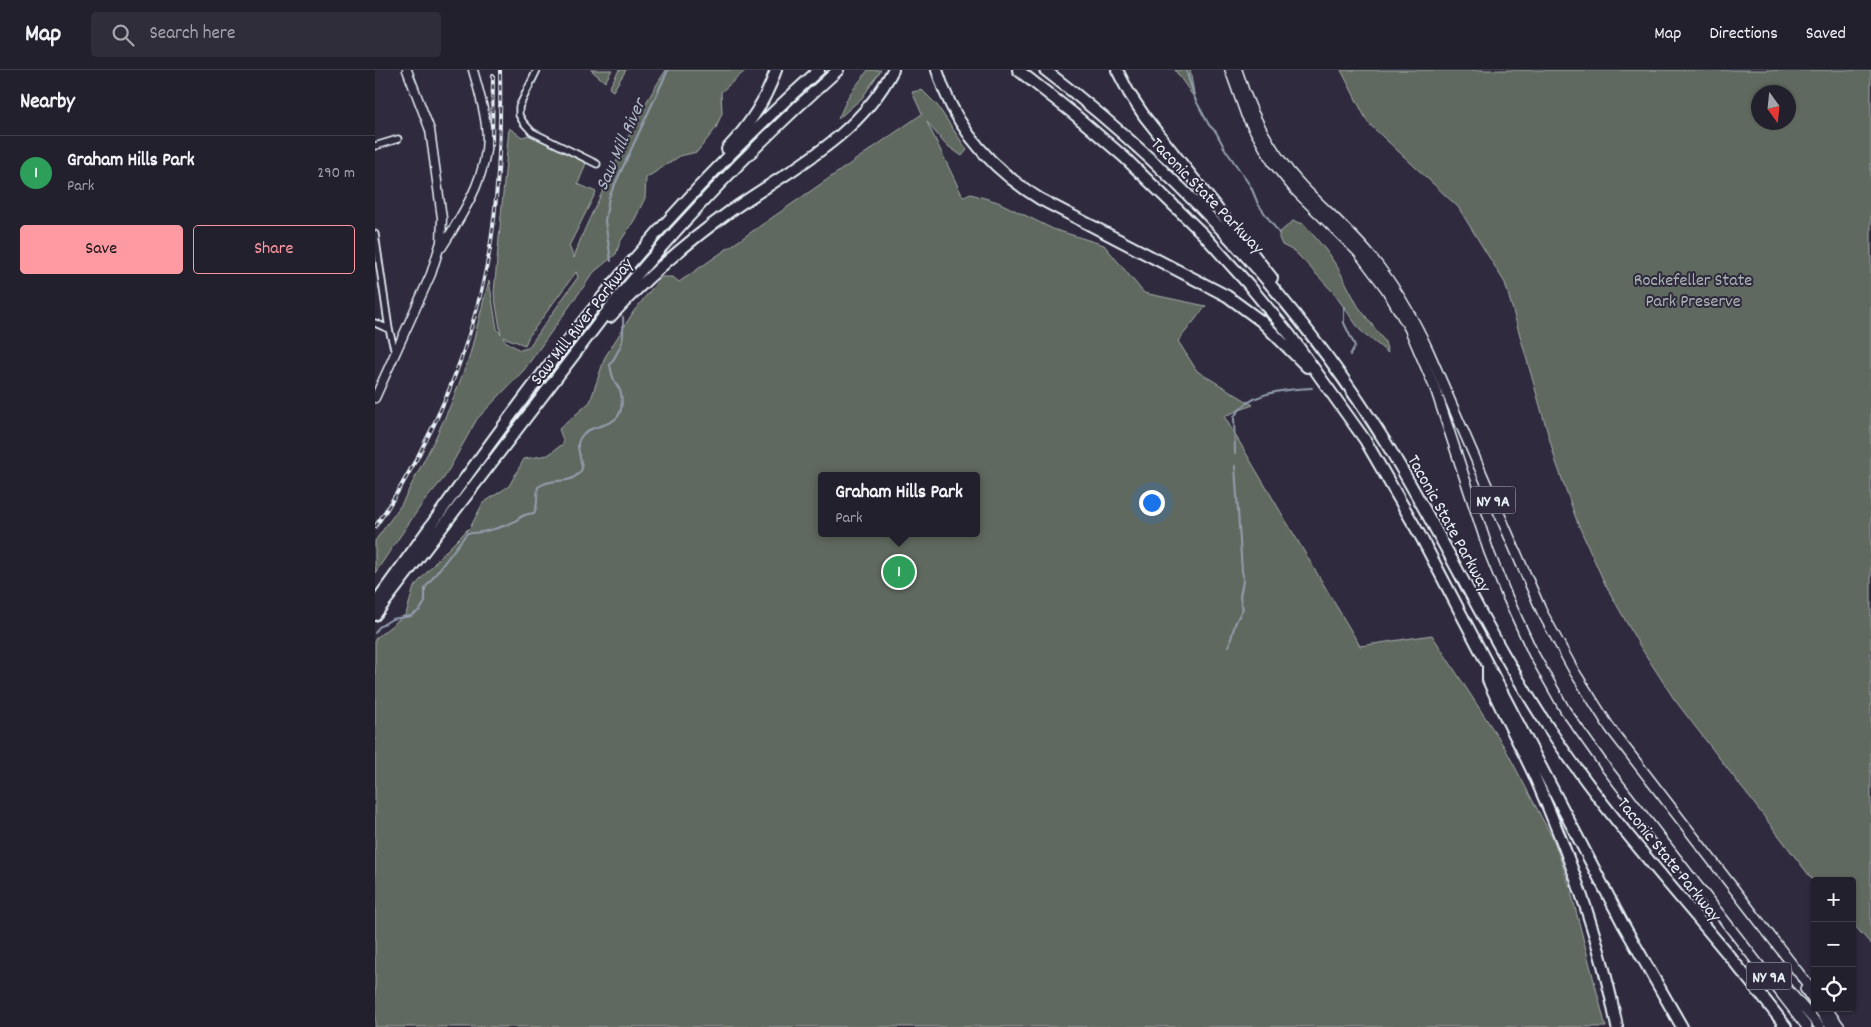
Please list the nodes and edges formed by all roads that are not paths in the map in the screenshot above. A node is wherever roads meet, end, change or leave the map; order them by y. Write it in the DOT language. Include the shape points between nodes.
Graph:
graph roads {
  1 [pos="407,70"];
  2 [pos="473,70"];
  3 [pos="537,70"];
  4 [pos="776,70"];
  5 [pos="819,70"];
  6 [pos="838,70"];
  7 [pos="893,70"];
  8 [pos="937,70"];
  9 [pos="1018,70"];
  10 [pos="1045,70"];
  11 [pos="1117,70"];
  12 [pos="1230,70"];
  13 [pos="1237,70"];
  14 [pos="398,139"];
  15 [pos="375,146"];
  16 [pos="597,164"];
  17 [pos="375,234"];
  18 [pos="440,251"];
  19 [pos="634,259"];
  20 [pos="1289,307"];
  21 [pos="375,324"];
  22 [pos="389,329"];
  23 [pos="586,340"];
  24 [pos="395,352"];
  25 [pos="375,397"];
  26 [pos="1336,398"];
  27 [pos="375,603"];
  28 [pos="375,615"];
  29 [pos="1487,664"];
  30 [pos="1763,926"];
  31 [pos="1730,927"];
  32 [pos="1811,989"];
  33 [pos="1811,997"];
  34 [pos="1821,1012"];
  35 [pos="1829,1012"];
  36 [pos="1617,1027"];
  37 [pos="1682,1027"];
  38 [pos="1786,1027"];
  39 [pos="1807,1027"];
  40 [pos="1820,1027"];
  41 [pos="1831,1027"];
  42 [pos="1840,1027"];
  1 -- 18 [label="main road" via="430,130 435,155 442,218"];
  2 -- 18 [label="main road" via="487,127 484,164 461,218"];
  3 -- 16 [label="street" via="519,107 523,122 532,132"];
  4 -- 19 [label="highway" via="767,94 748,124"];
  5 -- 19 [label="highway, Saw Mill River Parkway" via="728,157"];
  6 -- 23 [label="highway, Saw Mill River Parkway" via="779,123 701,203 637,274"];
  7 -- 23 [label="highway" via="869,106 845,132 690,242"];
  8 -- 26 [label="highway" via="962,125 1005,174 1040,198 1198,280 1241,306 1279,338"];
  9 -- 26 [label="highway, Taconic State Parkway" via="1107,142 1187,218 1262,301"];
  10 -- 20 [label="highway, Taconic State Parkway" via="1168,175 1230,238"];
  11 -- 20 [label="highway" via="1145,118 1262,263"];
  12 -- 31 [label="main road, NY 9A" via="1246,115 1273,162 1295,190 1358,252 1386,289 1409,328 1436,391 1497,574 1553,690 1591,747"];
  13 -- 30 [label="main road, NY 9A" via="1255,116 1278,156 1301,185 1370,255 1409,311 1542,612 1585,691"];
  14 -- 15 [label="street"];
  17 -- 22 [label="street"];
  18 -- 24 [label="main road"];
  19 -- 27 [label="highway, Saw Mill River Parkway" via="554,359"];
  20 -- 38 [label="highway, Taconic State Parkway" via="1386,444 1519,680 1568,756 1616,820"];
  21 -- 22 [label="street"];
  22 -- 24 [label="street"];
  23 -- 28 [label="highway, Saw Mill River Parkway"];
  24 -- 25 [label="main road"];
  26 -- 29 [label="highway, Taconic State Parkway" via="1377,459"];
  29 -- 36 [label="highway" via="1488,680 1535,776 1577,881 1602,961"];
  29 -- 37 [label="highway, Taconic State Parkway" via="1623,924"];
  30 -- 32 [label="main road, NY 9A"];
  30 -- 33 [label="main road"];
  31 -- 39 [label="main road, NY 9A"];
  31 -- 40 [label="main road"];
  34 -- 41 [label="main road"];
  35 -- 42 [label="main road"];
}
